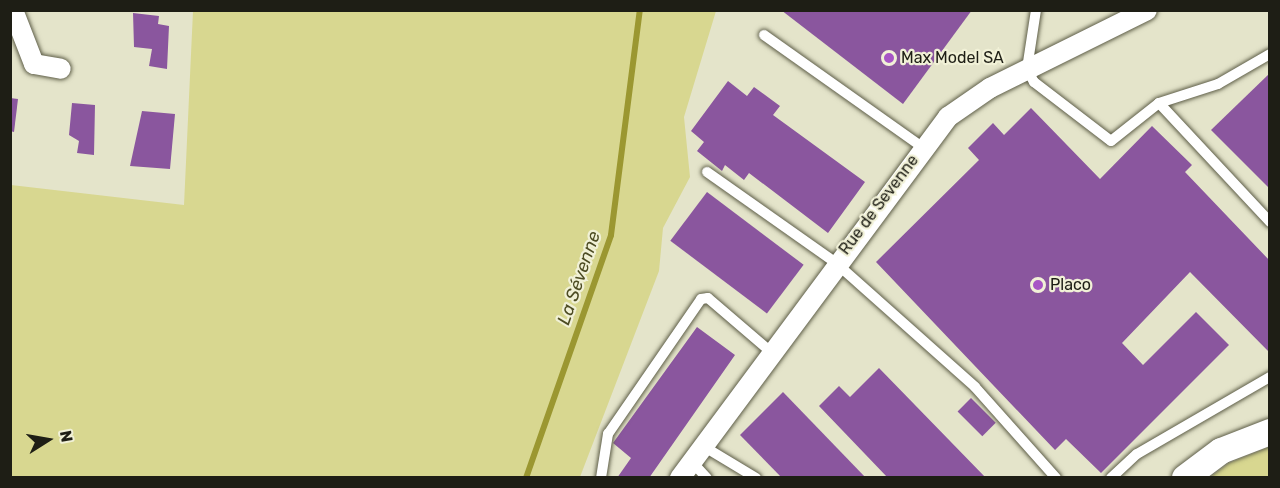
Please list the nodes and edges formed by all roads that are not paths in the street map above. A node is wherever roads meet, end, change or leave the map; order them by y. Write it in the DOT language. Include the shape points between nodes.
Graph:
graph roads {
  1 [pos="13,10"];
  2 [pos="1036,10"];
  3 [pos="1147,10"];
  4 [pos="764,35"];
  5 [pos="1269,54"];
  6 [pos="61,69"];
  7 [pos="1027,69"];
  8 [pos="1159,103"];
  9 [pos="922,147"];
  10 [pos="707,172"];
  11 [pos="1269,222"];
  12 [pos="836,263"];
  13 [pos="771,352"];
  14 [pos="1269,377"];
  15 [pos="1269,432"];
  16 [pos="692,462"];
  17 [pos="601,477"];
  18 [pos="707,477"];
  19 [pos="756,477"];
  20 [pos="1056,477"];
  21 [pos="1111,477"];
  22 [pos="1185,477"];
  1 -- 6 [label="street" via="34,64"];
  2 -- 7 [label="lane"];
  3 -- 7 [label="street, Rue de Sevenne"];
  4 -- 9 [label="lane"];
  5 -- 8 [label="lane" via="1218,84"];
  7 -- 8 [label="lane" via="1034,82 1111,141"];
  7 -- 9 [label="street, Rue de Sevenne" via="972,97"];
  8 -- 11 [label="lane"];
  9 -- 12 [label="street, Rue de Sevenne"];
  10 -- 12 [label="lane"];
  12 -- 13 [label="street, Rue de Sevenne"];
  12 -- 20 [label="lane" via="975,387"];
  13 -- 16 [label="street, Rue de Sevenne"];
  13 -- 17 [label="lane" via="708,298 701,299 608,434"];
  14 -- 21 [label="lane" via="1137,454"];
  15 -- 22 [label="street" via="1221,451"];
  16 -- 18 [label="lane"];
  16 -- 19 [label="lane"];
}
